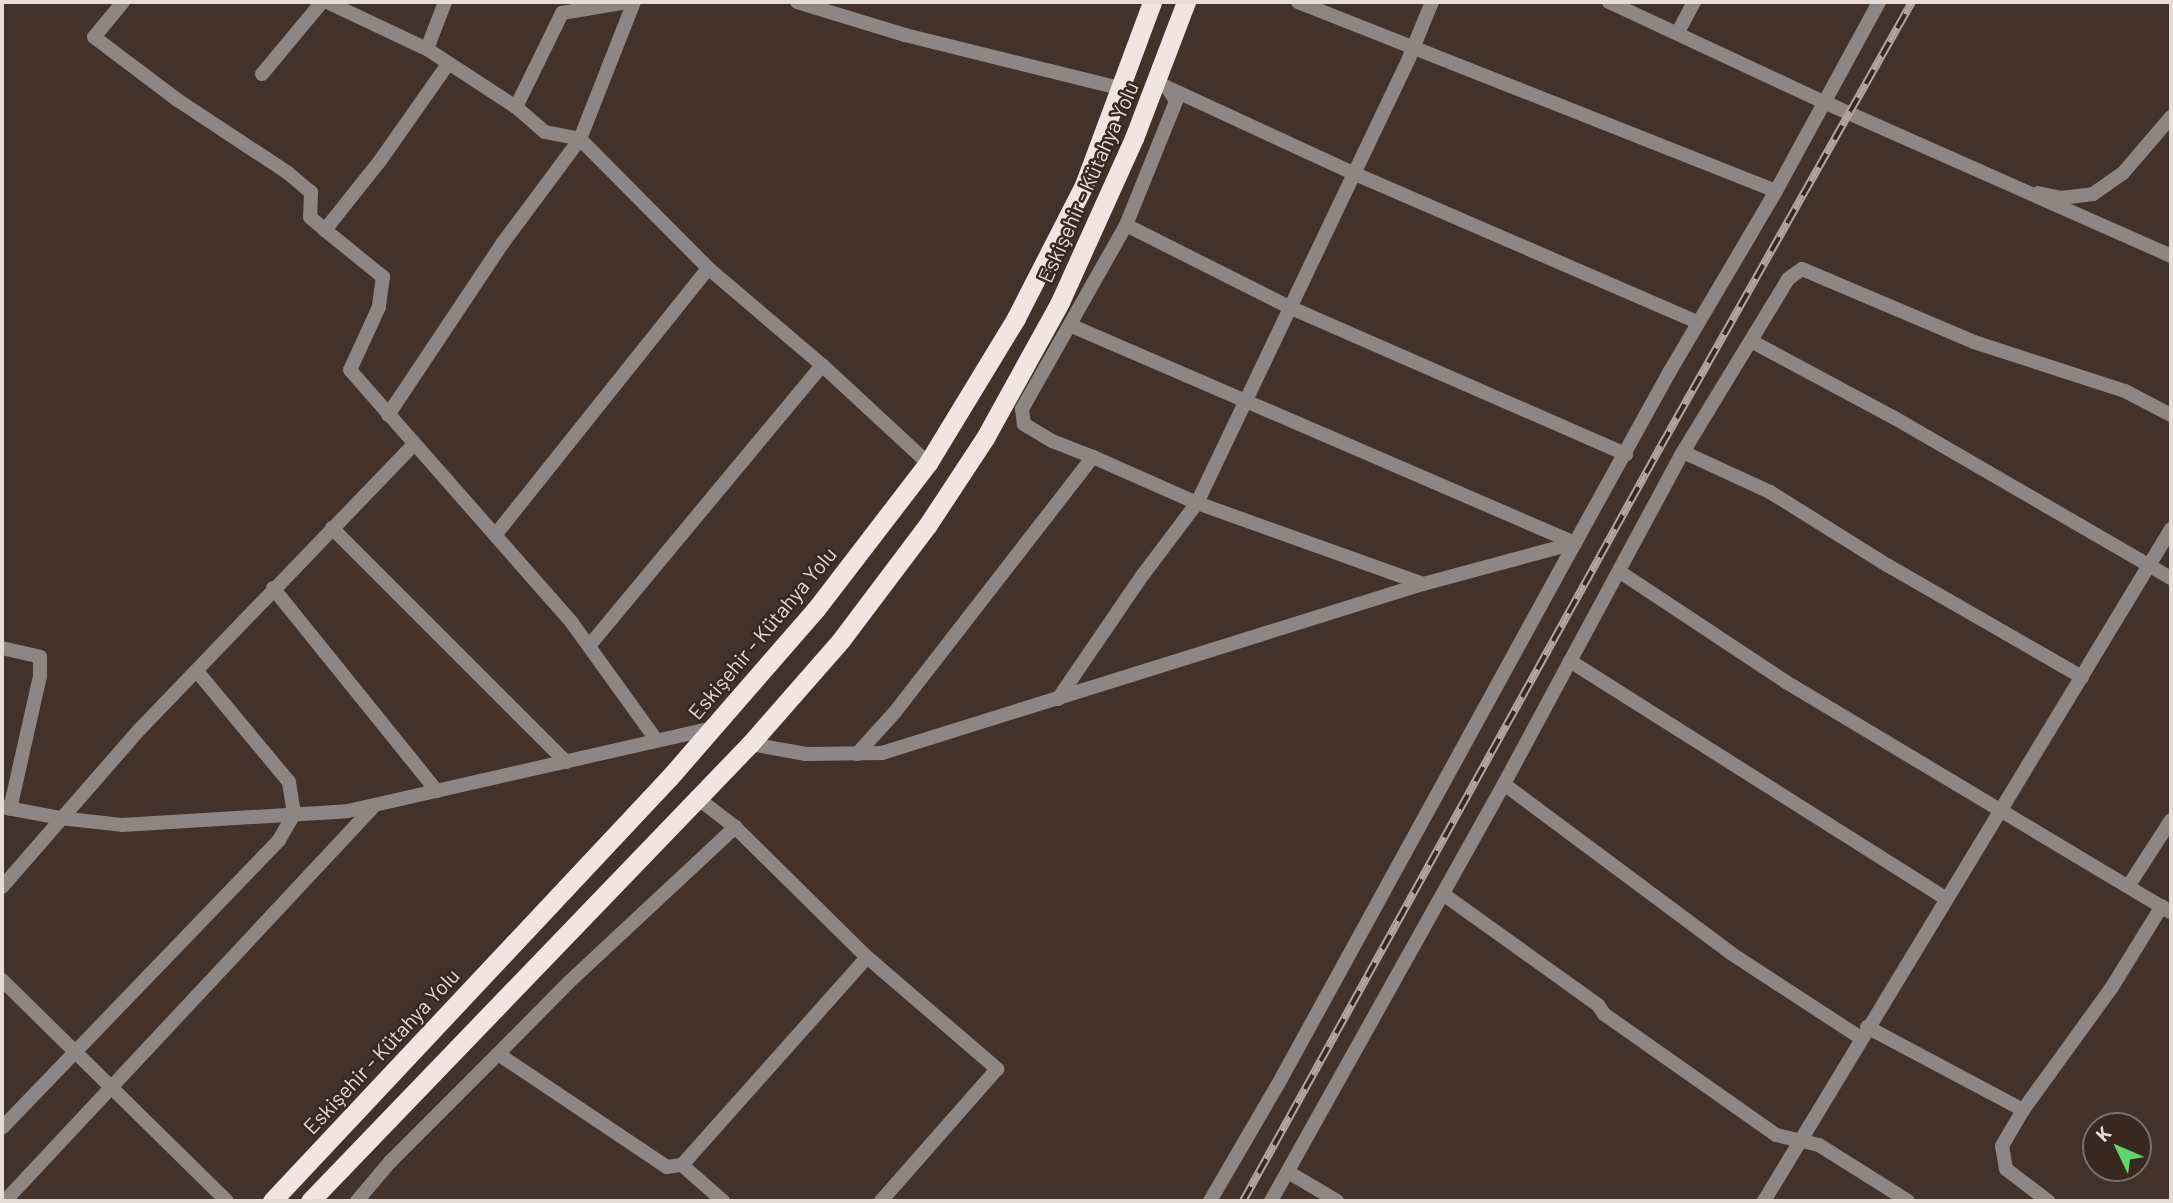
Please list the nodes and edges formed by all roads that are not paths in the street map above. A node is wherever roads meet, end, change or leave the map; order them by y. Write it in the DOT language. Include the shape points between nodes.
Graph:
graph roads {
  1 [pos="124,2"];
  2 [pos="324,2"];
  3 [pos="445,2"];
  4 [pos="627,2"];
  5 [pos="634,2"];
  6 [pos="797,2"];
  7 [pos="1152,2"];
  8 [pos="1186,2"];
  9 [pos="1298,2"];
  10 [pos="1433,2"];
  11 [pos="1609,2"];
  12 [pos="1693,2"];
  13 [pos="1879,2"];
  14 [pos="565,7"];
  15 [pos="1678,32"];
  16 [pos="1413,48"];
  17 [pos="427,49"];
  18 [pos="448,64"];
  19 [pos="262,74"];
  20 [pos="1164,85"];
  21 [pos="1119,88"];
  22 [pos="1826,103"];
  23 [pos="516,107"];
  24 [pos="2171,117"];
  25 [pos="580,139"];
  26 [pos="1353,173"];
  27 [pos="1776,191"];
  28 [pos="2024,191"];
  29 [pos="1126,225"];
  30 [pos="325,230"];
  31 [pos="2171,256"];
  32 [pos="708,268"];
  33 [pos="1289,307"];
  34 [pos="1698,322"];
  35 [pos="1072,326"];
  36 [pos="1751,341"];
  37 [pos="822,365"];
  38 [pos="1244,402"];
  39 [pos="388,415"];
  40 [pos="2171,415"];
  41 [pos="414,444"];
  42 [pos="1683,452"];
  43 [pos="1626,454"];
  44 [pos="1093,457"];
  45 [pos="928,463"];
  46 [pos="1197,503"];
  47 [pos="332,528"];
  48 [pos="2171,529"];
  49 [pos="496,534"];
  50 [pos="1575,543"];
  51 [pos="2149,566"];
  52 [pos="1620,572"];
  53 [pos="2171,578"];
  54 [pos="1423,584"];
  55 [pos="274,588"];
  56 [pos="589,646"];
  57 [pos="2,648"];
  58 [pos="1570,661"];
  59 [pos="197,671"];
  60 [pos="2082,677"];
  61 [pos="1058,699"];
  62 [pos="713,728"];
  63 [pos="657,741"];
  64 [pos="750,744"];
  65 [pos="857,754"];
  66 [pos="566,762"];
  67 [pos="1504,784"];
  68 [pos="437,791"];
  69 [pos="696,797"];
  70 [pos="375,806"];
  71 [pos="6,808"];
  72 [pos="2002,811"];
  73 [pos="294,814"];
  74 [pos="60,818"];
  75 [pos="2171,820"];
  76 [pos="735,827"];
  77 [pos="2129,885"];
  78 [pos="2,887"];
  79 [pos="1443,894"];
  80 [pos="1946,900"];
  81 [pos="2166,909"];
  82 [pos="867,957"];
  83 [pos="2,980"];
  84 [pos="1864,1032"];
  85 [pos="75,1052"];
  86 [pos="498,1054"];
  87 [pos="112,1088"];
  88 [pos="2023,1110"];
  89 [pos="2,1128"];
  90 [pos="1799,1142"];
  91 [pos="682,1165"];
  92 [pos="1288,1172"];
  93 [pos="5,1201"];
  94 [pos="227,1201"];
  95 [pos="272,1201"];
  96 [pos="310,1201"];
  97 [pos="357,1201"];
  98 [pos="723,1201"];
  99 [pos="881,1201"];
  100 [pos="1210,1201"];
  101 [pos="1271,1201"];
  102 [pos="1338,1201"];
  103 [pos="1764,1201"];
  104 [pos="1908,1201"];
  105 [pos="2048,1201"];
  1 -- 30 [label="street" via="94,37 179,101 288,173 310,192 310,217"];
  2 -- 17 [label="street"];
  2 -- 19 [label="street"];
  3 -- 17 [label="street"];
  4 -- 14 [label="street"];
  5 -- 25 [label="street"];
  6 -- 21 [label="street" via="905,35"];
  7 -- 21 [label="highway, Eskişehir - Kütahya Yolu"];
  8 -- 20 [label="highway, Eskişehir - Kütahya Yolu"];
  9 -- 16 [label="street"];
  10 -- 16 [label="street"];
  11 -- 15 [label="street"];
  12 -- 15 [label="street"];
  13 -- 22 [label="street"];
  14 -- 23 [label="street"];
  15 -- 22 [label="street"];
  16 -- 26 [label="street"];
  16 -- 27 [label="street"];
  17 -- 18 [label="street"];
  18 -- 23 [label="street"];
  18 -- 30 [label="street"];
  20 -- 26 [label="street"];
  20 -- 29 [label="street" via="1176,101"];
  20 -- 64 [label="highway, Eskişehir - Kütahya Yolu" via="1060,302 985,438 927,526 841,640"];
  21 -- 45 [label="highway, Eskişehir - Kütahya Yolu" via="1084,185 1016,318"];
  22 -- 27 [label="street"];
  22 -- 28 [label="street"];
  23 -- 25 [label="street" via="545,132"];
  24 -- 28 [label="street" via="2123,173 2093,194 2061,198"];
  25 -- 32 [label="street"];
  25 -- 39 [label="street" via="502,244"];
  26 -- 33 [label="street"];
  26 -- 34 [label="street"];
  27 -- 34 [label="street"];
  28 -- 31 [label="street"];
  29 -- 33 [label="street"];
  29 -- 35 [label="street"];
  30 -- 39 [label="street" via="383,277 379,307 350,370"];
  32 -- 37 [label="street"];
  32 -- 49 [label="street"];
  33 -- 38 [label="street"];
  33 -- 43 [label="street"];
  34 -- 43 [label="street"];
  35 -- 38 [label="street"];
  35 -- 44 [label="street" via="1022,409 1024,424 1052,442"];
  36 -- 40 [label="street" via="1787,279 1802,269 1974,342 2125,391"];
  36 -- 42 [label="street"];
  36 -- 51 [label="street"];
  37 -- 45 [label="street"];
  37 -- 56 [label="street"];
  38 -- 46 [label="street"];
  38 -- 50 [label="street"];
  39 -- 41 [label="street"];
  41 -- 47 [label="street"];
  41 -- 49 [label="street"];
  42 -- 52 [label="street"];
  42 -- 60 [label="street" via="1770,492 1886,565"];
  43 -- 50 [label="street"];
  44 -- 46 [label="street"];
  44 -- 65 [label="street" via="895,712"];
  45 -- 62 [label="highway, Eskişehir - Kütahya Yolu" via="816,609"];
  46 -- 54 [label="street"];
  46 -- 61 [label="street"];
  47 -- 55 [label="street"];
  47 -- 66 [label="street"];
  48 -- 51 [label="street"];
  49 -- 56 [label="street"];
  50 -- 54 [label="street"];
  50 -- 100 [label="street"];
  51 -- 53 [label="street"];
  51 -- 60 [label="street"];
  52 -- 58 [label="street"];
  52 -- 72 [label="street" via="1786,682"];
  54 -- 61 [label="street"];
  55 -- 59 [label="street"];
  55 -- 68 [label="street"];
  56 -- 63 [label="street"];
  57 -- 71 [label="street" via="40,657 40,676"];
  58 -- 67 [label="street"];
  58 -- 80 [label="street"];
  59 -- 73 [label="street" via="289,782"];
  59 -- 74 [label="street"];
  60 -- 72 [label="street"];
  61 -- 65 [label="street" via="882,753"];
  62 -- 63 [label="street"];
  62 -- 95 [label="highway, Eskişehir - Kütahya Yolu"];
  63 -- 66 [label="street"];
  64 -- 65 [label="street" via="806,754"];
  64 -- 69 [label="highway, Eskişehir - Kütahya Yolu"];
  66 -- 68 [label="street"];
  67 -- 79 [label="street"];
  67 -- 84 [label="street" via="1732,954"];
  68 -- 70 [label="street"];
  69 -- 76 [label="street"];
  69 -- 96 [label="highway, Eskişehir - Kütahya Yolu"];
  70 -- 73 [label="street"];
  70 -- 87 [label="street"];
  71 -- 74 [label="street"];
  72 -- 77 [label="street"];
  72 -- 80 [label="street"];
  73 -- 74 [label="street" via="122,825"];
  73 -- 85 [label="street" via="279,840"];
  74 -- 78 [label="street"];
  75 -- 77 [label="street"];
  76 -- 82 [label="street"];
  76 -- 86 [label="street"];
  77 -- 81 [label="street"];
  79 -- 90 [label="street" via="1776,1135"];
  79 -- 92 [label="street"];
  80 -- 84 [label="street"];
  81 -- 88 [label="street"];
  82 -- 91 [label="street"];
  82 -- 99 [label="street" via="997,1069"];
  83 -- 85 [label="street"];
  84 -- 88 [label="street"];
  84 -- 90 [label="street"];
  85 -- 87 [label="street"];
  85 -- 89 [label="street"];
  86 -- 91 [label="street" via="667,1167"];
  86 -- 97 [label="street"];
  87 -- 93 [label="street"];
  87 -- 94 [label="street"];
  88 -- 105 [label="street" via="2003,1146 2006,1169"];
  90 -- 103 [label="street"];
  90 -- 104 [label="street" via="1819,1145"];
  91 -- 98 [label="street"];
  92 -- 101 [label="street"];
  92 -- 102 [label="street"];
}
